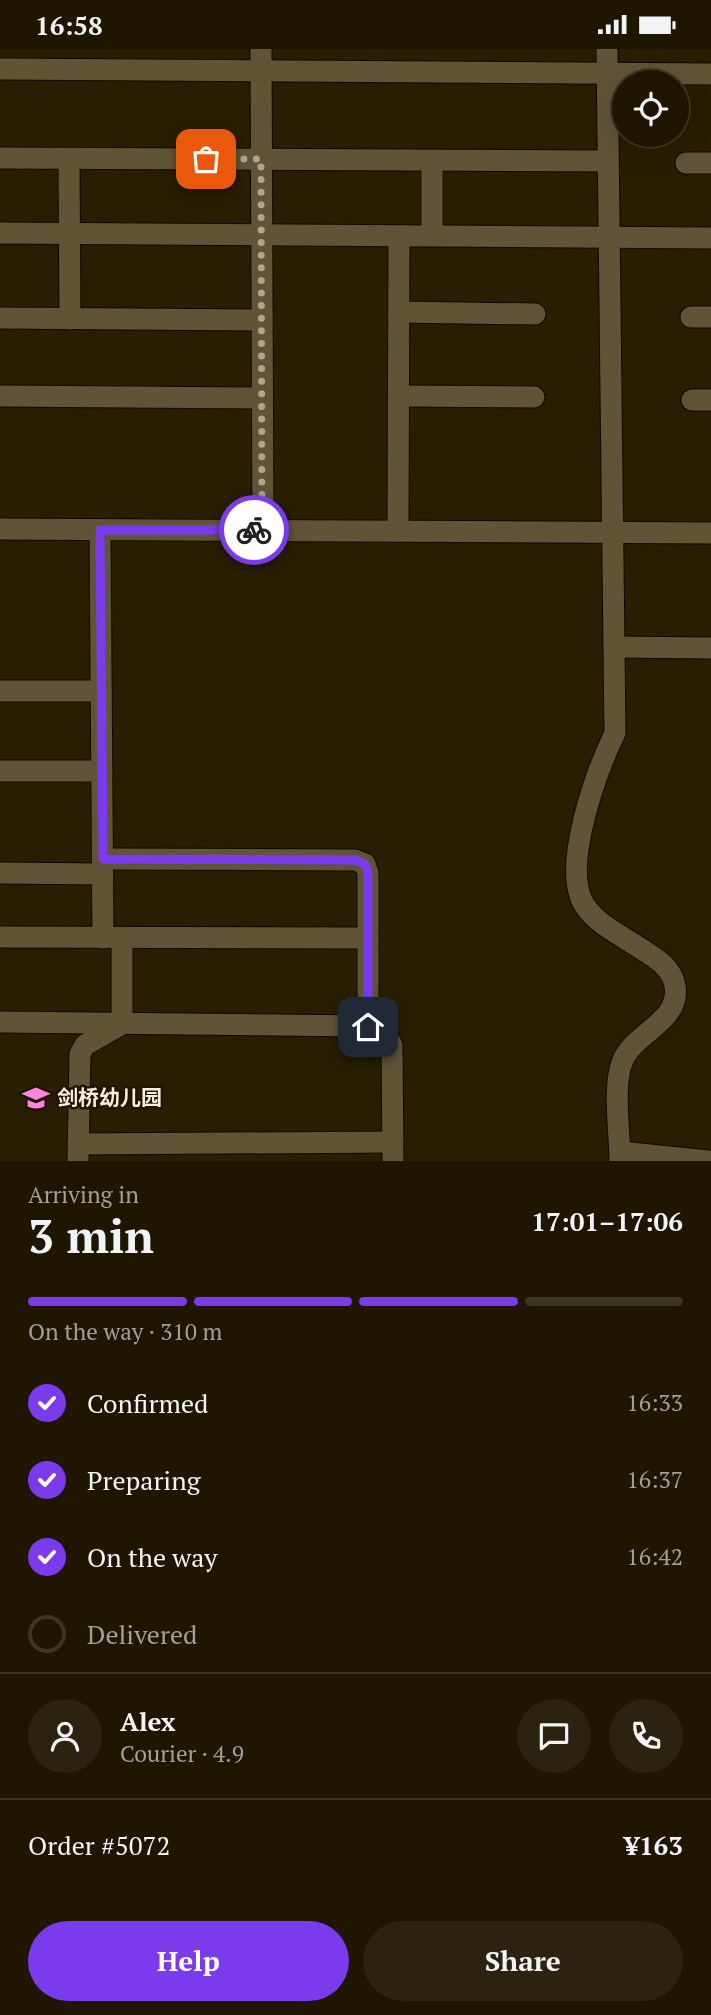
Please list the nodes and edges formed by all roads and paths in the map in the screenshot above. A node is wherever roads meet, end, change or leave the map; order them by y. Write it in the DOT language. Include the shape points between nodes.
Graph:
graph roads {
  1 [pos="261,49"];
  2 [pos="607,49"];
  3 [pos="0,69"];
  4 [pos="261,71"];
  5 [pos="607,73"];
  6 [pos="711,74"];
  7 [pos="0,158"];
  8 [pos="69,159"];
  9 [pos="261,159"];
  10 [pos="432,160"];
  11 [pos="608,161"];
  12 [pos="686,163"];
  13 [pos="711,163"];
  14 [pos="0,233"];
  15 [pos="69,234"];
  16 [pos="261,235"];
  17 [pos="399,236"];
  18 [pos="432,236"];
  19 [pos="609,237"];
  20 [pos="711,238"];
  21 [pos="399,312"];
  22 [pos="535,314"];
  23 [pos="0,318"];
  24 [pos="70,319"];
  25 [pos="262,320"];
  26 [pos="0,396"];
  27 [pos="399,396"];
  28 [pos="534,397"];
  29 [pos="262,398"];
  30 [pos="0,529"];
  31 [pos="100,530"];
  32 [pos="262,530"];
  33 [pos="398,531"];
  34 [pos="612,533"];
  35 [pos="711,533"];
  36 [pos="614,647"];
  37 [pos="711,647"];
  38 [pos="0,691"];
  39 [pos="101,691"];
  40 [pos="0,771"];
  41 [pos="102,771"];
  42 [pos="103,867"];
  43 [pos="0,873"];
  44 [pos="0,937"];
  45 [pos="113,938"];
  46 [pos="368,938"];
  47 [pos="0,1022"];
  48 [pos="122,1024"];
  49 [pos="368,1027"];
  50 [pos="393,1152"];
  51 [pos="78,1153"];
  52 [pos="620,1156"];
  53 [pos="708,1161"];
  1 -- 4 [label="street"];
  2 -- 5 [label="street"];
  3 -- 4 [label="street"];
  4 -- 5 [label="street"];
  4 -- 9 [label="street"];
  5 -- 6 [label="street"];
  5 -- 11 [label="street"];
  7 -- 8 [label="street"];
  8 -- 9 [label="street"];
  8 -- 15 [label="street"];
  9 -- 10 [label="street"];
  9 -- 16 [label="street"];
  10 -- 11 [label="street"];
  10 -- 18 [label="street"];
  11 -- 19 [label="street"];
  12 -- 13 [label="street"];
  14 -- 15 [label="street"];
  15 -- 16 [label="street"];
  15 -- 24 [label="street"];
  16 -- 17 [label="street"];
  16 -- 25 [label="street"];
  17 -- 18 [label="street"];
  17 -- 21 [label="street"];
  18 -- 19 [label="street"];
  19 -- 20 [label="street"];
  19 -- 34 [label="street"];
  21 -- 22 [label="street"];
  21 -- 27 [label="street"];
  23 -- 24 [label="street"];
  24 -- 25 [label="street"];
  25 -- 29 [label="street"];
  26 -- 29 [label="street"];
  27 -- 28 [label="street"];
  27 -- 33 [label="street"];
  29 -- 32 [label="street"];
  30 -- 31 [label="street"];
  31 -- 32 [label="street"];
  31 -- 39 [label="street"];
  32 -- 33 [label="street"];
  33 -- 34 [label="street"];
  34 -- 35 [label="street"];
  34 -- 36 [label="street"];
  36 -- 37 [label="street"];
  36 -- 52 [label="street" via="615,733 587,803 579,891 593,915 668,970 676,999 669,1013 622,1061"];
  38 -- 39 [label="street"];
  39 -- 41 [label="street"];
  40 -- 41 [label="street"];
  41 -- 42 [label="street"];
  42 -- 43 [label="street"];
  42 -- 45 [label="street"];
  42 -- 46 [label="street" via="355,860 365,864 368,873"];
  44 -- 45 [label="street"];
  45 -- 46 [label="street"];
  45 -- 48 [label="street"];
  46 -- 49 [label="street"];
  47 -- 48 [label="street"];
  48 -- 49 [label="street"];
  48 -- 51 [label="street" via="85,1045 80,1054"];
  49 -- 50 [label="street" via="384,1033 392,1045"];
  50 -- 51 [label="street"];
  52 -- 53 [label="street"];
}
